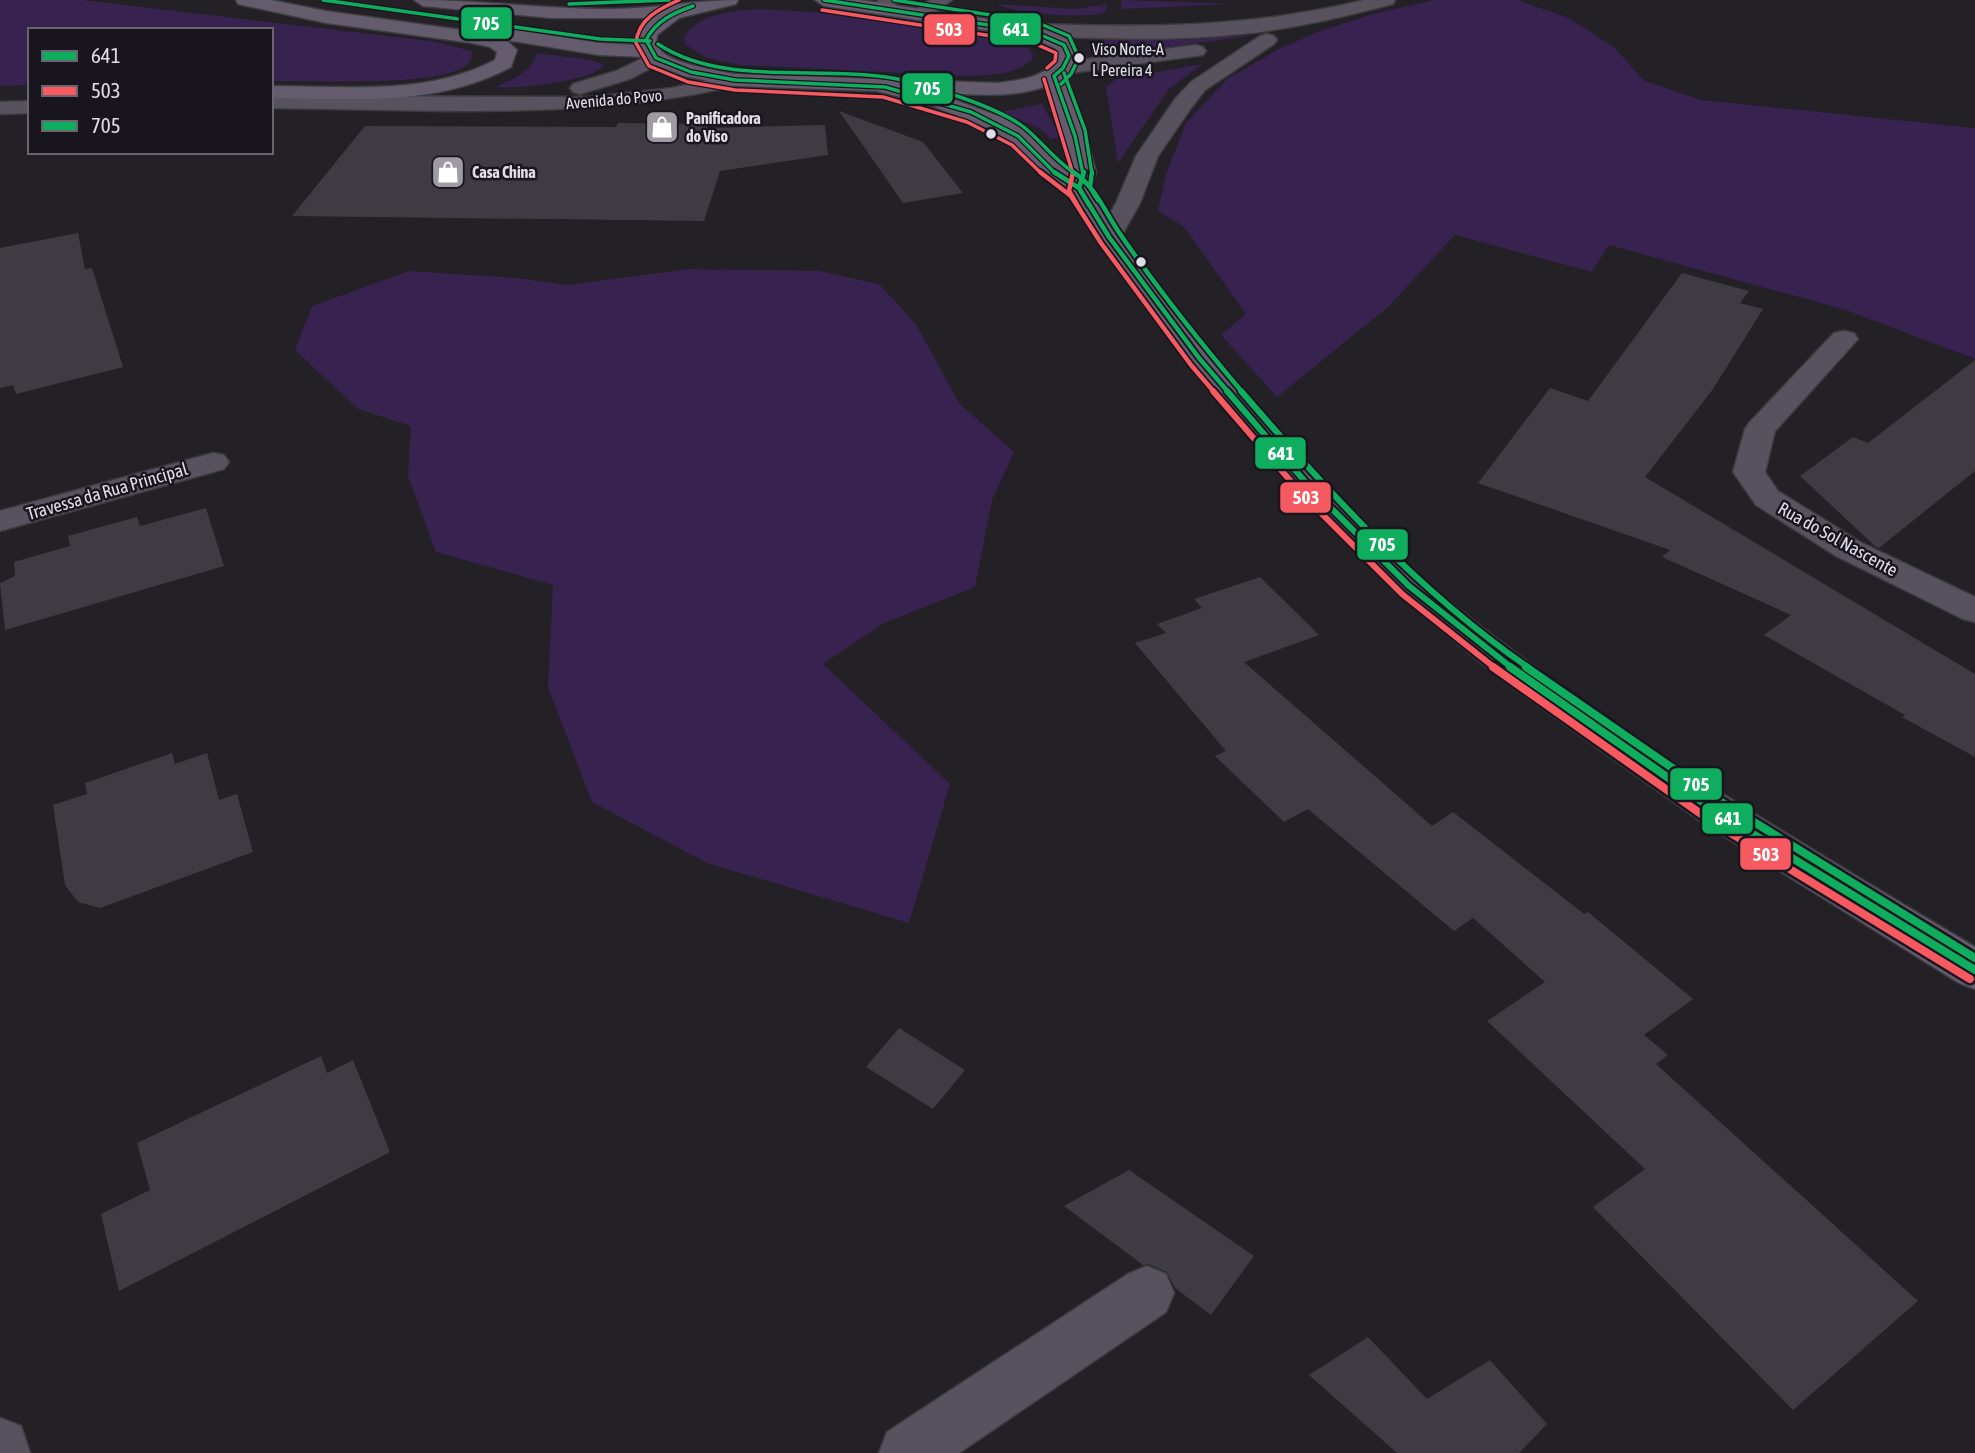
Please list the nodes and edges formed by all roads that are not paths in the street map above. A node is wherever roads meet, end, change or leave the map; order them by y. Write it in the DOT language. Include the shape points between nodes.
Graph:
graph roads {
  1 [pos="246,0"];
  2 [pos="423,0"];
  3 [pos="729,0"];
  4 [pos="824,0"];
  5 [pos="943,0"];
  6 [pos="1386,0"];
  7 [pos="1404,0"];
  8 [pos="886,4"];
  9 [pos="690,5"];
  10 [pos="919,14"];
  11 [pos="1016,29"];
  12 [pos="1267,40"];
  13 [pos="653,55"];
  14 [pos="1059,72"];
  15 [pos="735,80"];
  16 [pos="885,87"];
  17 [pos="273,92"];
  18 [pos="492,101"];
  19 [pos="273,102"];
  20 [pos="28,107"];
  21 [pos="0,108"];
  22 [pos="1079,188"];
  23 [pos="1109,237"];
  24 [pos="1844,339"];
  25 [pos="213,462"];
  26 [pos="0,521"];
  27 [pos="1975,611"];
  28 [pos="1975,970"];
  29 [pos="1147,1293"];
  30 [pos="0,1447"];
  31 [pos="1,1453"];
  32 [pos="908,1453"];
  1 -- 13 [label="main road"];
  1 -- 17 [label="main road" via="326,17 472,37 496,42 507,50 504,63 491,72 439,88"];
  2 -- 9 [label="main road" via="603,15"];
  3 -- 9 [label="main road"];
  4 -- 8 [label="main road"];
  5 -- 10 [label="street"];
  6 -- 11 [label="street" via="1238,29"];
  7 -- 12 [label="street" via="1298,36"];
  8 -- 10 [label="main road"];
  9 -- 13 [label="main road" via="650,29 646,40"];
  10 -- 11 [label="main road"];
  11 -- 14 [label="main road" via="1063,45 1069,56"];
  12 -- 14 [label="street"];
  12 -- 23 [label="street" via="1198,86 1183,104 1147,156"];
  13 -- 15 [label="main road" via="691,72"];
  13 -- 18 [label="street, Avenida do Povo" via="598,85"];
  14 -- 16 [label="main road" via="1029,85 997,89"];
  14 -- 22 [label="main road" via="1084,172"];
  15 -- 16 [label="main road"];
  15 -- 18 [label="street, Avenida do Povo" via="673,94 592,103"];
  16 -- 22 [label="main road" via="934,99 996,123"];
  18 -- 19 [label="street, Avenida do Povo"];
  20 -- 21 [label="street"];
  22 -- 23 [label="main road"];
  23 -- 28 [label="main road" via="1199,358 1308,485 1409,586 1518,673 1717,812"];
  24 -- 27 [label="street, Rua do Sol Nascente" via="1760,429 1749,472 1767,498 1848,549"];
  25 -- 26 [label="street, Travessa da Rua Principal"];
  29 -- 32 [label="street"];
  30 -- 31 [label="street"];
}
